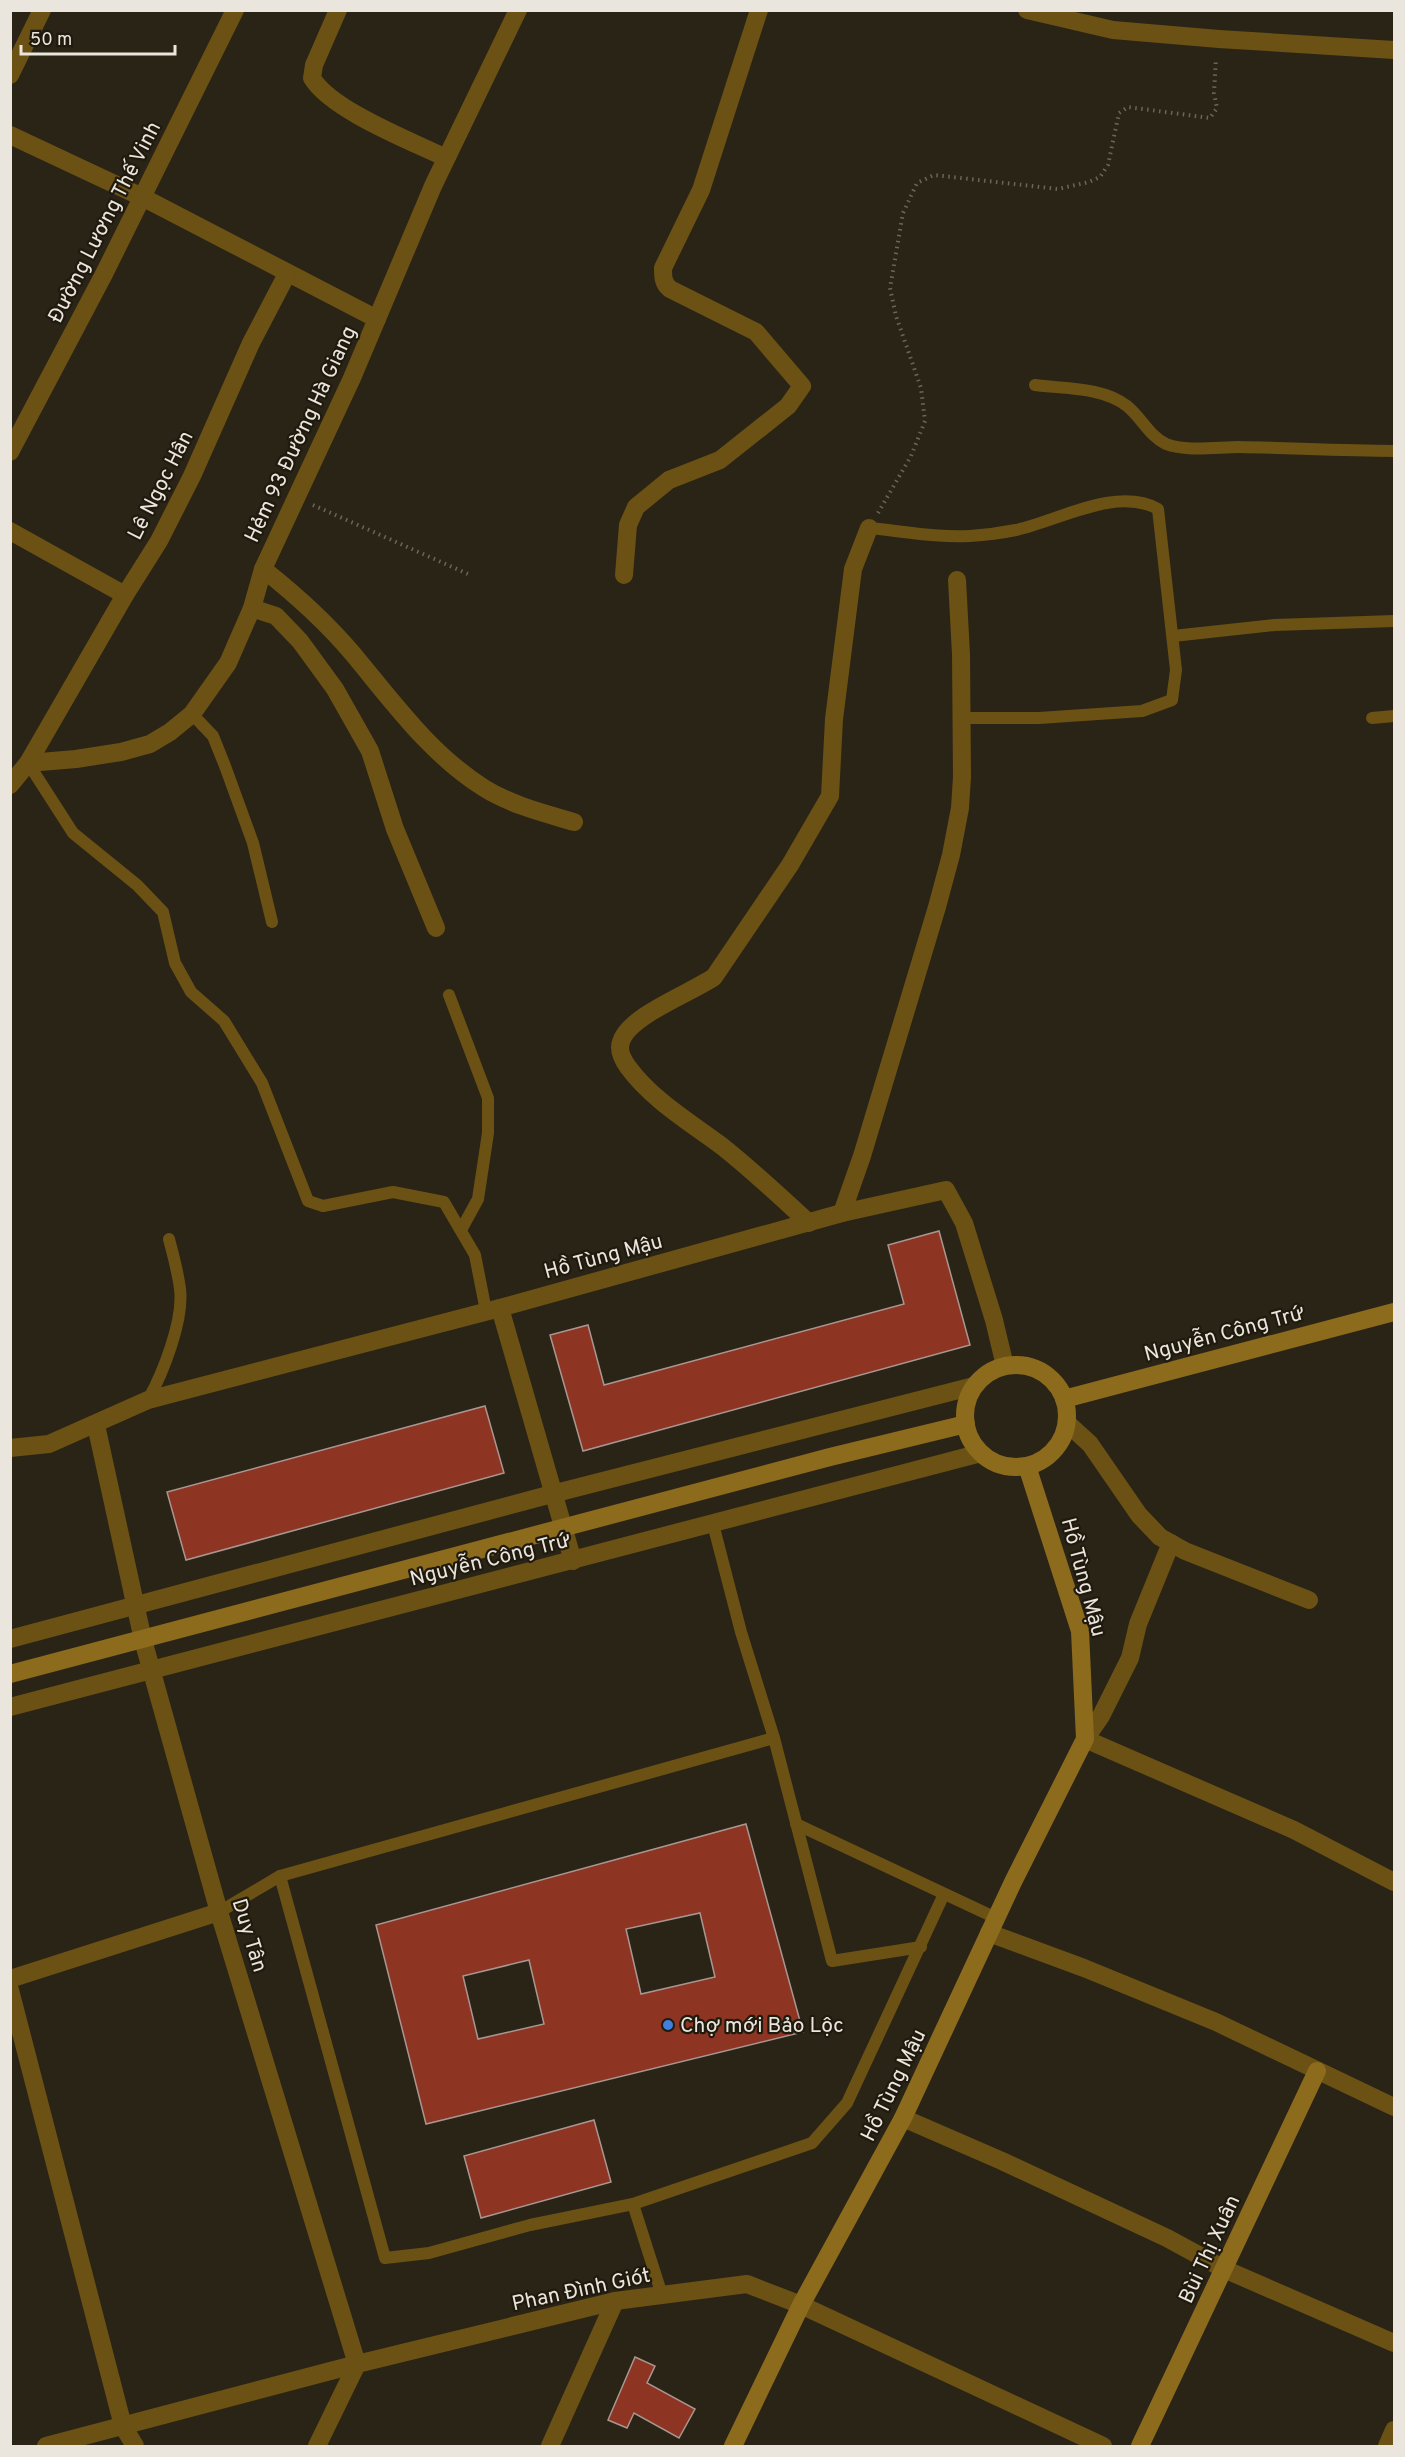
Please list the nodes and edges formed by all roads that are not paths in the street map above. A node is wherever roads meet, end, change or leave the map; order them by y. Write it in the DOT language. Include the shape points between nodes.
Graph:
graph roads {
  1 [pos="42,10"];
  2 [pos="235,10"];
  3 [pos="338,10"];
  4 [pos="518,10"];
  5 [pos="759,10"];
  6 [pos="1027,10"];
  7 [pos="1395,50"];
  8 [pos="10,75"];
  9 [pos="10,135"];
  10 [pos="446,158"];
  11 [pos="142,197"];
  12 [pos="287,274"];
  13 [pos="376,319"];
  14 [pos="1035,386"];
  15 [pos="1395,451"];
  16 [pos="10,452"];
  17 [pos="869,528"];
  18 [pos="10,531"];
  19 [pos="262,569"];
  20 [pos="624,575"];
  21 [pos="957,579"];
  22 [pos="125,595"];
  23 [pos="252,608"];
  24 [pos="1395,621"];
  25 [pos="1173,636"];
  26 [pos="192,714"];
  27 [pos="1395,716"];
  28 [pos="962,718"];
  29 [pos="1372,718"];
  30 [pos="28,763"];
  31 [pos="10,785"];
  32 [pos="574,822"];
  33 [pos="272,922"];
  34 [pos="436,928"];
  35 [pos="449,995"];
  36 [pos="842,1213"];
  37 [pos="809,1223"];
  38 [pos="461,1230"];
  39 [pos="169,1239"];
  40 [pos="493,1310"];
  41 [pos="1395,1312"];
  42 [pos="1005,1366"];
  43 [pos="974,1386"];
  44 [pos="1064,1399"];
  45 [pos="148,1400"];
  46 [pos="1067,1423"];
  47 [pos="966,1424"];
  48 [pos="96,1425"];
  49 [pos="10,1448"];
  50 [pos="981,1453"];
  51 [pos="1027,1466"];
  52 [pos="552,1494"];
  53 [pos="713,1524"];
  54 [pos="562,1527"];
  55 [pos="1171,1543"];
  56 [pos="573,1561"];
  57 [pos="1309,1600"];
  58 [pos="135,1605"];
  59 [pos="143,1638"];
  60 [pos="10,1639"];
  61 [pos="152,1669"];
  62 [pos="10,1674"];
  63 [pos="10,1707"];
  64 [pos="774,1738"];
  65 [pos="1085,1738"];
  66 [pos="796,1824"];
  67 [pos="280,1876"];
  68 [pos="1395,1882"];
  69 [pos="944,1894"];
  70 [pos="219,1912"];
  71 [pos="993,1925"];
  72 [pos="921,1947"];
  73 [pos="10,1979"];
  74 [pos="10,1990"];
  75 [pos="1317,2071"];
  76 [pos="1395,2107"];
  77 [pos="903,2118"];
  78 [pos="633,2204"];
  79 [pos="1224,2270"];
  80 [pos="662,2295"];
  81 [pos="615,2301"];
  82 [pos="801,2305"];
  83 [pos="1395,2343"];
  84 [pos="357,2364"];
  85 [pos="123,2426"];
  86 [pos="1395,2430"];
  87 [pos="46,2446"];
  88 [pos="135,2446"];
  89 [pos="317,2446"];
  90 [pos="550,2446"];
  91 [pos="733,2446"];
  92 [pos="1103,2446"];
  93 [pos="1140,2446"];
  94 [pos="1387,2446"];
  1 -- 8 [label="street"];
  2 -- 11 [label="street, Đường Lương Thế Vinh"];
  3 -- 10 [label="street" via="314,65 312,78 318,88 370,121"];
  4 -- 10 [label="street, Hẻm 93 Đường Hà Giang"];
  5 -- 20 [label="street" via="701,190 663,268 663,277 670,289 756,332 802,386 788,406 720,460 669,480 636,507 628,525"];
  6 -- 7 [label="street" via="1113,30"];
  9 -- 11 [label="street"];
  10 -- 13 [label="street, Hẻm 93 Đường Hà Giang"];
  11 -- 12 [label="street"];
  11 -- 16 [label="street, Đường Lương Thế Vinh"];
  12 -- 13 [label="street"];
  12 -- 22 [label="street, Lê Ngọc Hân" via="251,343 192,476 159,541"];
  13 -- 19 [label="street, Hẻm 93 Đường Hà Giang"];
  14 -- 15 [label="lane" via="1113,396 1167,444 1198,448"];
  17 -- 25 [label="lane" via="968,536 1017,530 1065,513 1117,502 1145,502 1158,509"];
  17 -- 37 [label="street" via="853,569 834,719 830,796 790,866 714,977 654,1010 628,1029 620,1042 621,1055 640,1081 761,1178"];
  18 -- 22 [label="street"];
  19 -- 23 [label="street, Hẻm 93 Đường Hà Giang"];
  19 -- 32 [label="street" via="301,599 443,758 485,789"];
  21 -- 28 [label="street"];
  22 -- 30 [label="street, Lê Ngọc Hân"];
  23 -- 26 [label="street, Hẻm 93 Đường Hà Giang" via="228,663"];
  23 -- 34 [label="street" via="276,616 335,689 370,751 395,829"];
  24 -- 25 [label="lane" via="1275,625"];
  25 -- 28 [label="lane" via="1176,670 1172,700 1142,711"];
  26 -- 30 [label="street, Hẻm 93 Đường Hà Giang" via="150,744 121,752"];
  26 -- 33 [label="lane" via="213,736 225,766 253,843"];
  27 -- 29 [label="lane"];
  28 -- 36 [label="street" via="960,808 951,855"];
  30 -- 31 [label="street, Lê Ngọc Hân"];
  30 -- 38 [label="lane" via="73,833 137,885 163,912 175,963 190,992 224,1021 262,1083 308,1201 323,1206 393,1192 444,1202"];
  35 -- 38 [label="lane" via="488,1098 488,1133 478,1199"];
  36 -- 37 [label="street, Hồ Tùng Mậu"];
  36 -- 42 [label="street, Hồ Tùng Mậu" via="946,1190 964,1223"];
  37 -- 40 [label="street, Hồ Tùng Mậu"];
  38 -- 40 [label="lane" via="476,1255"];
  39 -- 45 [label="lane" via="181,1291 176,1330 159,1381"];
  40 -- 45 [label="street, Hồ Tùng Mậu"];
  40 -- 52 [label="street"];
  41 -- 44 [label="street, Nguyễn Công Trứ"];
  42 -- 43 [label="street" via="993,1370"];
  42 -- 44 [label="street" via="1030,1366 1041,1371 1055,1383"];
  43 -- 47 [label="street" via="965,1408"];
  43 -- 52 [label="street"];
  44 -- 46 [label="street"];
  45 -- 48 [label="street, Hồ Tùng Mậu"];
  46 -- 51 [label="street" via="1058,1446 1039,1462"];
  46 -- 55 [label="street" via="1090,1444 1139,1515"];
  47 -- 50 [label="street"];
  47 -- 54 [label="street, Nguyễn Công Trứ"];
  48 -- 49 [label="street, Hồ Tùng Mậu" via="49,1444"];
  48 -- 58 [label="street, Duy Tân"];
  50 -- 51 [label="street" via="1003,1465"];
  50 -- 53 [label="street, Nguyễn Công Trứ"];
  51 -- 65 [label="street, Hồ Tùng Mậu" via="1080,1631"];
  52 -- 54 [label="street"];
  52 -- 58 [label="street"];
  53 -- 56 [label="street, Nguyễn Công Trứ"];
  53 -- 64 [label="lane"];
  54 -- 56 [label="street"];
  54 -- 59 [label="street, Nguyễn Công Trứ"];
  55 -- 57 [label="street"];
  55 -- 65 [label="street, Hồ Tùng Mậu" via="1138,1624 1130,1658 1101,1716"];
  56 -- 61 [label="street, Nguyễn Công Trứ"];
  58 -- 59 [label="street, Duy Tân"];
  58 -- 60 [label="street"];
  59 -- 61 [label="street, Duy Tân"];
  59 -- 62 [label="street, Nguyễn Công Trứ"];
  61 -- 63 [label="street, Nguyễn Công Trứ"];
  61 -- 70 [label="street, Duy Tân"];
  64 -- 66 [label="lane"];
  64 -- 67 [label="lane"];
  65 -- 68 [label="street" via="1294,1830"];
  65 -- 71 [label="street, Hồ Tùng Mậu"];
  66 -- 69 [label="lane"];
  66 -- 72 [label="lane" via="832,1961"];
  67 -- 70 [label="lane"];
  67 -- 78 [label="lane" via="385,2258 429,2253 530,2224"];
  69 -- 71 [label="lane"];
  69 -- 72 [label="lane"];
  70 -- 73 [label="street"];
  70 -- 84 [label="street, Duy Tân"];
  71 -- 75 [label="street" via="1084,1968 1216,2022"];
  71 -- 77 [label="street, Hồ Tùng Mậu"];
  72 -- 78 [label="lane" via="847,2103 812,2143"];
  74 -- 85 [label="street"];
  75 -- 76 [label="street"];
  75 -- 79 [label="street, Bùi Thị Xuân"];
  77 -- 79 [label="street" via="1167,2238"];
  77 -- 82 [label="street, Hồ Tùng Mậu"];
  78 -- 80 [label="lane"];
  79 -- 83 [label="street"];
  79 -- 93 [label="street, Bùi Thị Xuân"];
  80 -- 81 [label="street, Phan Đình Giót"];
  80 -- 82 [label="street, Phan Đình Giót" via="747,2284"];
  81 -- 84 [label="street, Phan Đình Giót"];
  81 -- 90 [label="street"];
  82 -- 91 [label="street, Hồ Tùng Mậu"];
  82 -- 92 [label="street, Phan Đình Giót"];
  84 -- 85 [label="street, Phan Đình Giót"];
  84 -- 89 [label="street"];
  85 -- 87 [label="street, Phan Đình Giót"];
  85 -- 88 [label="street"];
  86 -- 94 [label="street"];
}
